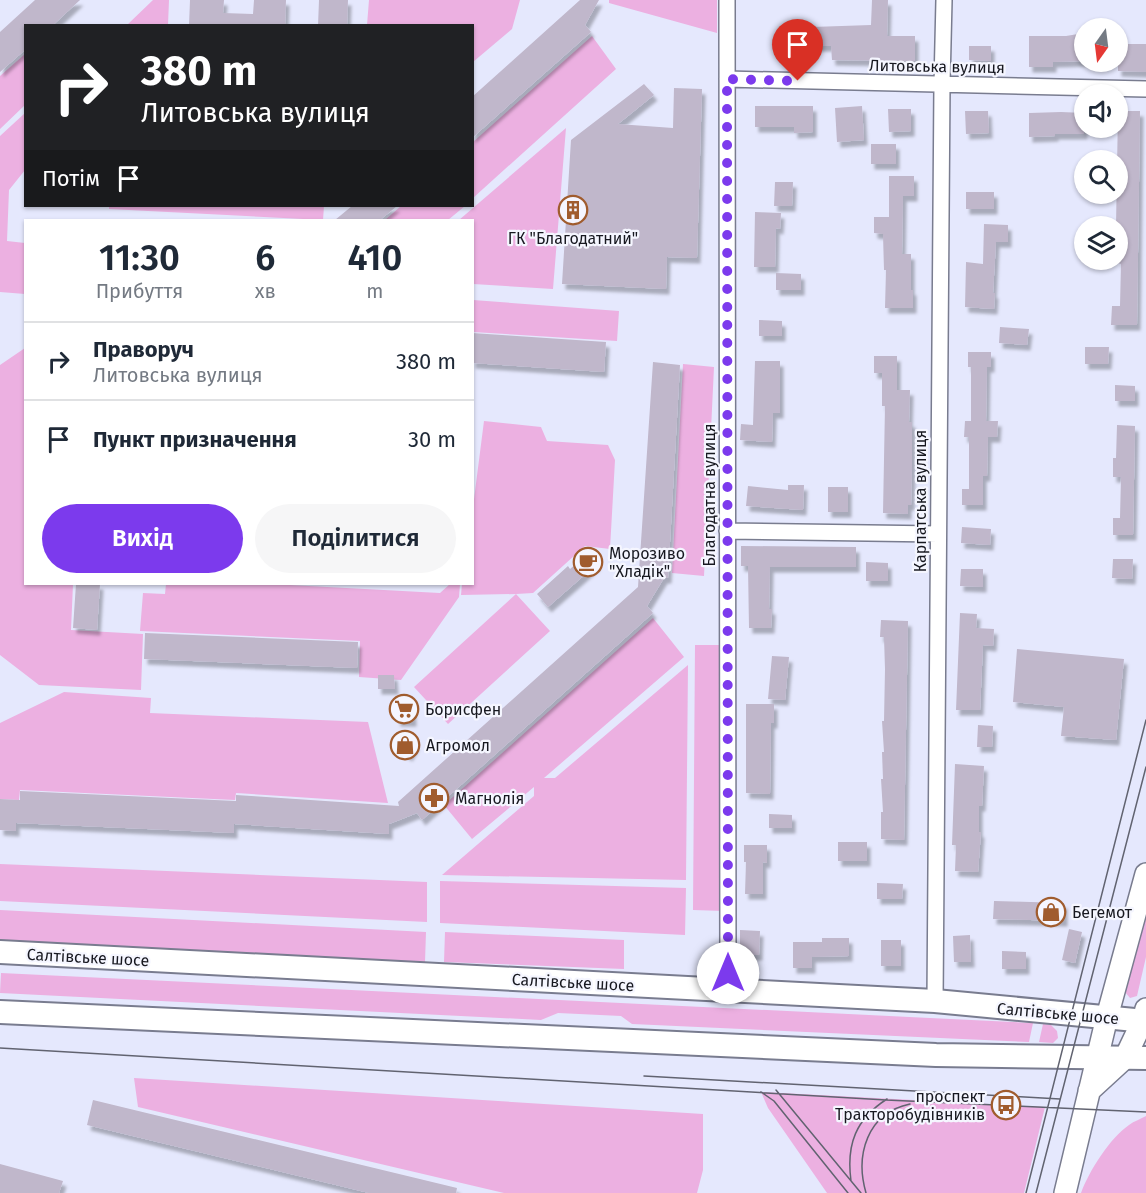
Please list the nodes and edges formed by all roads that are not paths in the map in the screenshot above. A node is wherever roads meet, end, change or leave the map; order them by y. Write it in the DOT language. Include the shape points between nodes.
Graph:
graph roads {
  1 [pos="727,0"];
  2 [pos="944,0"];
  3 [pos="727,79"];
  4 [pos="942,84"];
  5 [pos="1146,89"];
  6 [pos="727,531"];
  7 [pos="938,534"];
  8 [pos="1146,874"];
  9 [pos="0,952"];
  10 [pos="728,990"];
  11 [pos="935,1002"];
  12 [pos="0,1012"];
  13 [pos="1107,1017"];
  14 [pos="1145,1017"];
  15 [pos="1097,1058"];
  16 [pos="1136,1058"];
  17 [pos="1089,1091"];
  18 [pos="1065,1193"];
  1 -- 3 [label="street, Благодатна вулиця"];
  2 -- 4 [label="street, Карпатська вулиця"];
  3 -- 4 [label="street, Литовська вулиця"];
  3 -- 6 [label="street, Благодатна вулиця"];
  4 -- 5 [label="street, Литовська вулиця"];
  4 -- 7 [label="street, Карпатська вулиця"];
  6 -- 7 [label="street"];
  6 -- 10 [label="street, Благодатна вулиця"];
  7 -- 11 [label="street, Карпатська вулиця"];
  8 -- 13 [label="main road"];
  9 -- 10 [label="main road, Салтівське шосе"];
  10 -- 11 [label="main road, Салтівське шосе"];
  11 -- 13 [label="main road, Салтівське шосе"];
  12 -- 15 [label="main road" via="925,1054"];
  13 -- 14 [label="main road, Салтівське шосе"];
  13 -- 15 [label="main road"];
  14 -- 16 [label="main road"];
  15 -- 16 [label="main road"];
  15 -- 17 [label="main road"];
  16 -- 17 [label="main road"];
  17 -- 18 [label="main road"];
}
